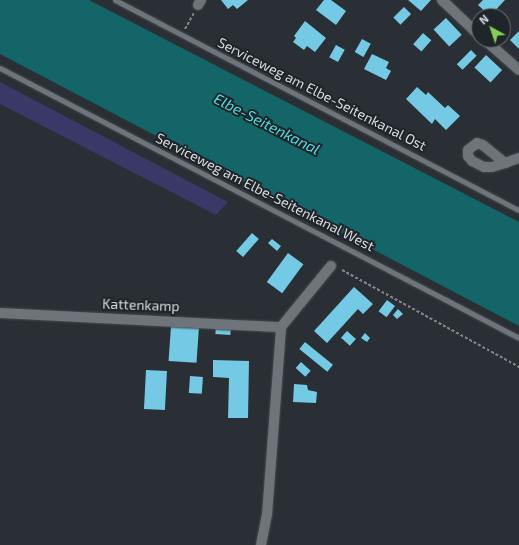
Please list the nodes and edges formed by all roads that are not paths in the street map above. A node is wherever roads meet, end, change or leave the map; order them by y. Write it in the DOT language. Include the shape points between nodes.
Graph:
graph roads {
  1 [pos="115,0"];
  2 [pos="442,0"];
  3 [pos="471,27"];
  4 [pos="494,48"];
  5 [pos="0,68"];
  6 [pos="519,70"];
  7 [pos="519,158"];
  8 [pos="505,163"];
  9 [pos="519,210"];
  10 [pos="331,266"];
  11 [pos="0,313"];
  12 [pos="281,327"];
  13 [pos="519,338"];
  14 [pos="261,545"];
  1 -- 9 [label="lane, Serviceweg am Elbe-Seitenkanal Ost"];
  2 -- 3 [label="street"];
  4 -- 6 [label="street"];
  5 -- 13 [label="lane, Serviceweg am Elbe-Seitenkanal West"];
  7 -- 8 [label="street"];
  10 -- 12 [label="street"];
  11 -- 12 [label="street, Kattenkamp"];
  12 -- 14 [label="street" via="268,515"];
}
